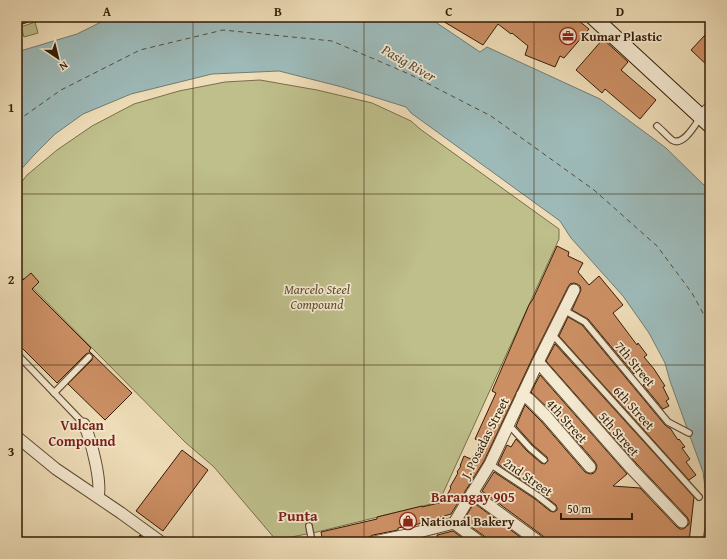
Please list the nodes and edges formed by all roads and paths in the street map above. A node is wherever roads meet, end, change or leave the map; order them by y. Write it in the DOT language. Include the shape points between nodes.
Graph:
graph roads {
  1 [pos="593,17"];
  2 [pos="707,116"];
  3 [pos="658,126"];
  4 [pos="574,290"];
  5 [pos="564,310"];
  6 [pos="552,334"];
  7 [pos="17,354"];
  8 [pos="89,357"];
  9 [pos="538,362"];
  10 [pos="54,393"];
  11 [pos="522,395"];
  12 [pos="84,424"];
  13 [pos="509,425"];
  14 [pos="689,432"];
  15 [pos="17,437"];
  16 [pos="544,460"];
  17 [pos="490,464"];
  18 [pos="590,467"];
  19 [pos="472,493"];
  20 [pos="98,497"];
  21 [pos="699,497"];
  22 [pos="553,508"];
  23 [pos="682,522"];
  24 [pos="454,523"];
  25 [pos="309,526"];
  26 [pos="407,535"];
  27 [pos="527,539"];
  28 [pos="160,540"];
  29 [pos="312,542"];
  30 [pos="374,542"];
  31 [pos="418,542"];
  32 [pos="480,542"];
  33 [pos="539,542"];
  1 -- 2 [label="main road"];
  2 -- 3 [label="lane" via="677,142"];
  4 -- 5 [label="street, J. Posadas Street"];
  5 -- 6 [label="street, J. Posadas Street"];
  5 -- 14 [label="lane, 7th Street" via="585,322 668,422"];
  6 -- 9 [label="street, J. Posadas Street"];
  6 -- 21 [label="lane, 6th Street"];
  7 -- 10 [label="lane"];
  8 -- 10 [label="lane"];
  9 -- 11 [label="street, J. Posadas Street"];
  9 -- 23 [label="street, 5th Street" via="630,468"];
  10 -- 12 [label="lane"];
  11 -- 13 [label="street, J. Posadas Street"];
  11 -- 18 [label="street, 4th Street" via="546,416"];
  12 -- 20 [label="street" via="97,471"];
  13 -- 16 [label="lane"];
  13 -- 17 [label="street, J. Posadas Street"];
  15 -- 20 [label="street" via="56,469"];
  17 -- 19 [label="street, J. Posadas Street"];
  17 -- 22 [label="lane, 2nd Street"];
  19 -- 24 [label="street, J. Posadas Street"];
  19 -- 27 [label="street"];
  20 -- 28 [label="street"];
  24 -- 26 [label="street"];
  24 -- 32 [label="street"];
  25 -- 29 [label="lane"];
  26 -- 30 [label="street"];
  26 -- 31 [label="street"];
  27 -- 33 [label="street"];
}
